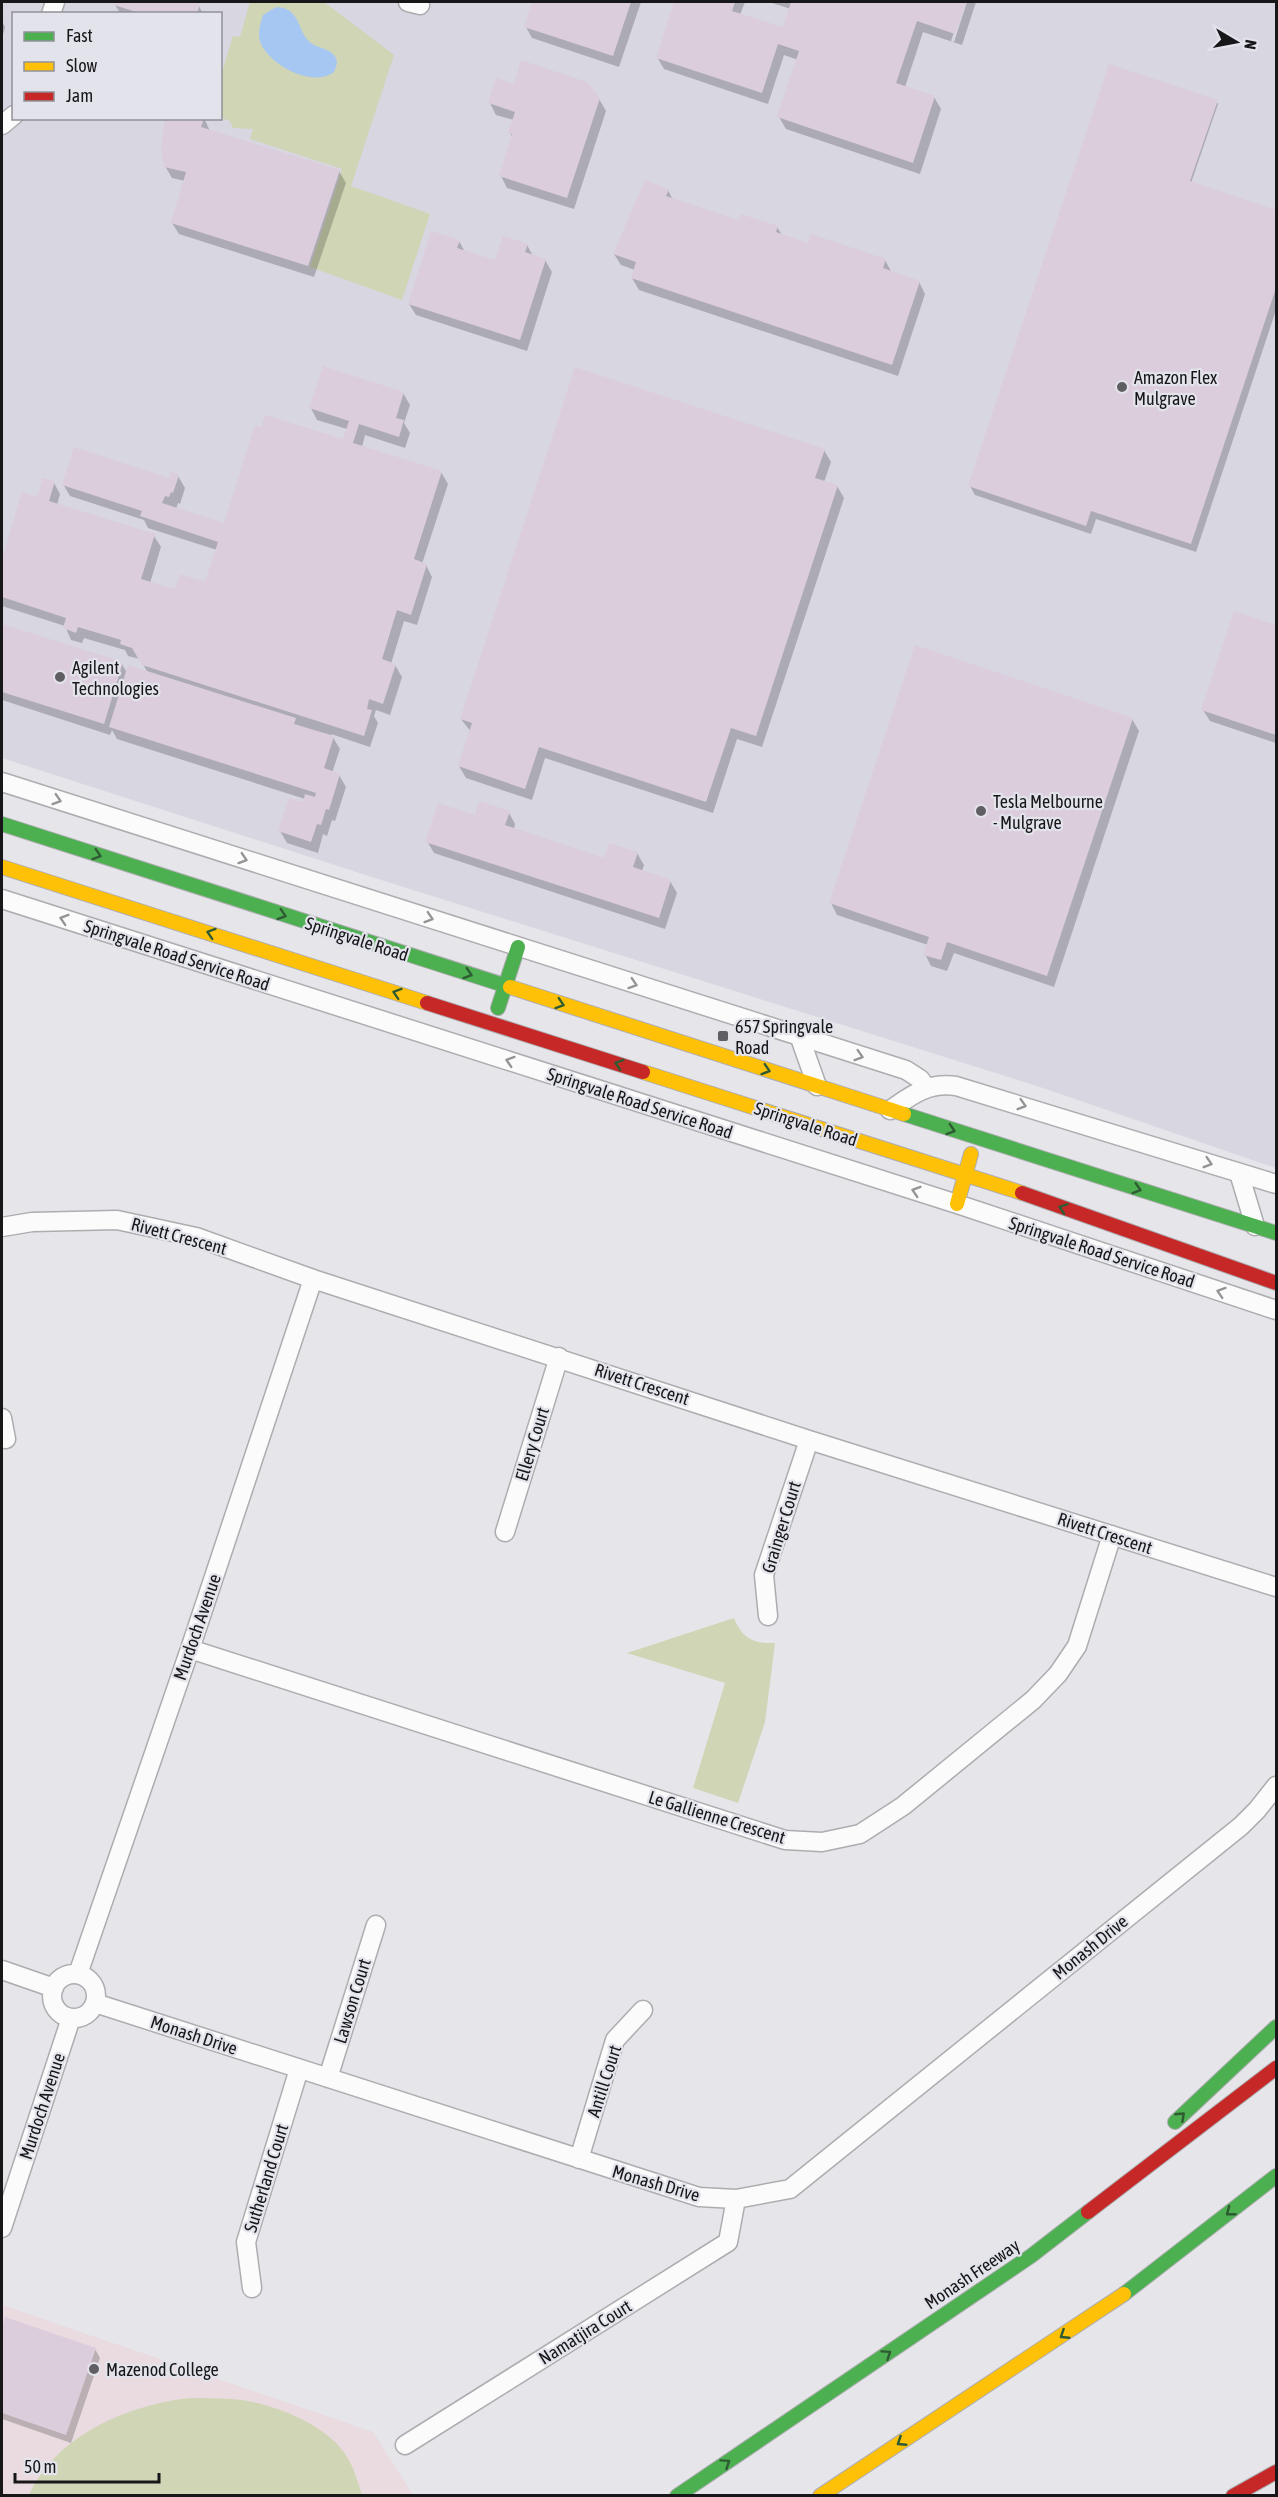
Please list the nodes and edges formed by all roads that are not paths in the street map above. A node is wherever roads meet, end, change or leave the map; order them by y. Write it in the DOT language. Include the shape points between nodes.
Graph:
graph roads {
  1 [pos="2,782"];
  2 [pos="2,824"];
  3 [pos="2,867"];
  4 [pos="2,899"];
  5 [pos="518,946"];
  6 [pos="333,973"];
  7 [pos="504,986"];
  8 [pos="323,1002"];
  9 [pos="492,1024"];
  10 [pos="800,1038"];
  11 [pos="817,1086"];
  12 [pos="926,1087"];
  13 [pos="890,1110"];
  14 [pos="976,1138"];
  15 [pos="1239,1173"];
  16 [pos="965,1175"];
  17 [pos="1276,1184"];
  18 [pos="957,1204"];
  19 [pos="1255,1226"];
  20 [pos="2,1227"];
  21 [pos="1276,1233"];
  22 [pos="313,1279"];
  23 [pos="1276,1283"];
  24 [pos="1276,1310"];
  25 [pos="559,1357"];
  26 [pos="2,1418"];
  27 [pos="6,1439"];
  28 [pos="809,1440"];
  29 [pos="505,1532"];
  30 [pos="1113,1535"];
  31 [pos="1276,1587"];
  32 [pos="768,1616"];
  33 [pos="190,1649"];
  34 [pos="1276,1786"];
  35 [pos="376,1925"];
  36 [pos="2,1970"];
  37 [pos="78,1974"];
  38 [pos="54,1988"];
  39 [pos="95,2003"];
  40 [pos="643,2010"];
  41 [pos="71,2018"];
  42 [pos="1276,2027"];
  43 [pos="1276,2068"];
  44 [pos="299,2069"];
  45 [pos="328,2078"];
  46 [pos="1166,2130"];
  47 [pos="1141,2154"];
  48 [pos="579,2159"];
  49 [pos="1276,2176"];
  50 [pos="736,2199"];
  51 [pos="2,2228"];
  52 [pos="1228,2231"];
  53 [pos="1031,2256"];
  54 [pos="252,2288"];
  55 [pos="1113,2303"];
  56 [pos="405,2445"];
  57 [pos="1276,2472"];
  58 [pos="677,2496"];
  59 [pos="819,2496"];
  60 [pos="1233,2496"];
  1 -- 5 [label="street, one-way"];
  2 -- 7 [label="main road, Springvale Road, one-way"];
  6 -- 3 [label="main road, Springvale Road, one-way"];
  8 -- 4 [label="street, Springvale Road Service Road, one-way"];
  5 -- 7 [label="main road"];
  5 -- 10 [label="street, one-way"];
  6 -- 8 [label="street"];
  9 -- 6 [label="main road, Springvale Road, one-way"];
  7 -- 9 [label="main road"];
  7 -- 11 [label="main road, Springvale Road, one-way"];
  18 -- 8 [label="street, Springvale Road Service Road, one-way"];
  16 -- 9 [label="main road, Springvale Road, one-way"];
  10 -- 11 [label="street"];
  10 -- 12 [label="street, one-way" via="906,1070"];
  11 -- 13 [label="main road, Springvale Road"];
  12 -- 13 [label="street"];
  12 -- 15 [label="street, one-way" via="956,1086"];
  13 -- 14 [label="main road, Springvale Road, one-way"];
  14 -- 16 [label="main road"];
  14 -- 19 [label="main road, Springvale Road, one-way"];
  15 -- 17 [label="street"];
  15 -- 19 [label="street"];
  16 -- 18 [label="main road"];
  23 -- 16 [label="main road, Springvale Road, one-way"];
  24 -- 18 [label="street, Springvale Road Service Road, one-way"];
  19 -- 21 [label="main road, Springvale Road"];
  20 -- 22 [label="street, Rivett Crescent" via="32,1222 117,1220 196,1237"];
  22 -- 25 [label="street, Rivett Crescent"];
  22 -- 33 [label="street, Murdoch Avenue"];
  25 -- 28 [label="street, Rivett Crescent"];
  25 -- 29 [label="street, Ellery Court"];
  26 -- 27 [label="street"];
  28 -- 30 [label="street, Rivett Crescent"];
  28 -- 32 [label="street, Grainger Court" via="764,1575"];
  30 -- 31 [label="street, Rivett Crescent"];
  30 -- 33 [label="street, Le Gallienne Crescent" via="1077,1646 1058,1674 1033,1700 903,1806 860,1834 822,1842 785,1840"];
  33 -- 37 [label="street, Murdoch Avenue"];
  34 -- 50 [label="street, Monash Drive" via="1241,1826 790,2189"];
  35 -- 45 [label="street, Lawson Court"];
  36 -- 38 [label="street"];
  37 -- 38 [label="street" via="64,1976"];
  37 -- 39 [label="street" via="94,1987"];
  38 -- 41 [label="street" via="54,2004"];
  39 -- 41 [label="street" via="86,2015"];
  39 -- 44 [label="street, Monash Drive"];
  40 -- 48 [label="street, Antill Court" via="615,2040"];
  41 -- 51 [label="street, Murdoch Avenue"];
  46 -- 42 [label="main road, one-way"];
  43 -- 53 [label="main road, Monash Freeway"];
  44 -- 45 [label="street, Monash Drive"];
  44 -- 54 [label="street, Sutherland Court" via="246,2242"];
  45 -- 48 [label="street, Monash Drive"];
  47 -- 53 [label="main road"];
  48 -- 50 [label="street, Monash Drive" via="699,2197"];
  49 -- 55 [label="main road, one-way"];
  50 -- 56 [label="street, Namatjira Court" via="728,2242"];
  52 -- 55 [label="main road"];
  58 -- 53 [label="main road, Monash Freeway, one-way"];
  55 -- 59 [label="main road, one-way"];
  57 -- 60 [label="main road"];
}
